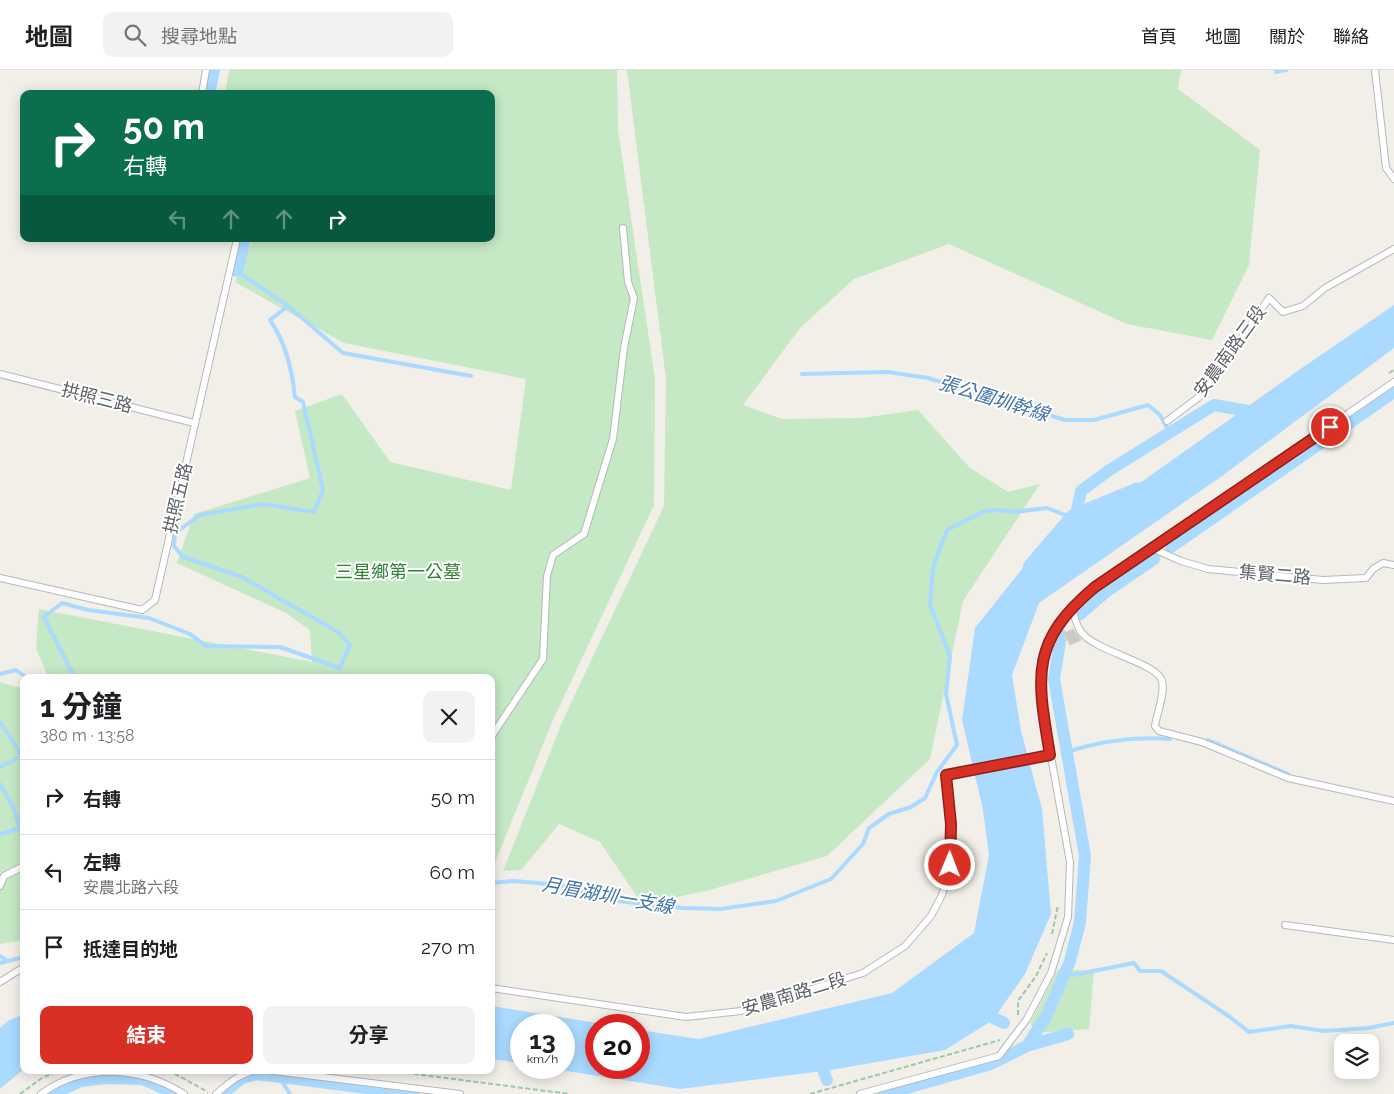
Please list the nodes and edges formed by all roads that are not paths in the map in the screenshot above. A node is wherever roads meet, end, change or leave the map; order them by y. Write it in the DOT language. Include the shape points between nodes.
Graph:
graph roads {
  1 [pos="206,70"];
  2 [pos="1375,70"];
  3 [pos="203,90"];
  4 [pos="1394,179"];
  5 [pos="623,228"];
  6 [pos="236,242"];
  7 [pos="1394,249"];
  8 [pos="0,374"];
  9 [pos="1394,382"];
  10 [pos="1168,421"];
  11 [pos="194,423"];
  12 [pos="1152,548"];
  13 [pos="1394,565"];
  14 [pos="0,578"];
  15 [pos="1071,607"];
  16 [pos="495,731"];
  17 [pos="1050,755"];
  18 [pos="1394,801"];
  19 [pos="20,868"];
  20 [pos="0,886"];
  21 [pos="1285,925"];
  22 [pos="1394,940"];
  23 [pos="20,969"];
  24 [pos="0,982"];
  25 [pos="495,989"];
  26 [pos="86,1074"];
  27 [pos="134,1074"];
  28 [pos="243,1074"];
  29 [pos="298,1074"];
  30 [pos="41,1094"];
  31 [pos="184,1094"];
  32 [pos="216,1094"];
  33 [pos="460,1094"];
  34 [pos="860,1094"];
  1 -- 3 [label="lane"];
  2 -- 4 [label="lane" via="1386,168"];
  5 -- 16 [label="lane" via="628,282 634,298 624,348 613,439 584,534 553,555 547,576 543,659"];
  6 -- 11 [label="lane, 拱照五路"];
  7 -- 10 [label="lane, 安農南路三段" via="1325,288 1303,306 1283,312 1269,298 1203,394"];
  8 -- 11 [label="lane, 拱照三路"];
  9 -- 12 [label="lane"];
  11 -- 14 [label="lane, 拱照五路" via="155,600 142,610"];
  12 -- 13 [label="lane, 集賢二路" via="1181,562 1208,569 1323,580 1366,578 1383,562"];
  12 -- 15 [label="lane"];
  15 -- 17 [label="lane" via="1057,625 1046,648 1040,674"];
  15 -- 18 [label="lane" via="1081,632 1091,641 1158,673 1162,680 1155,726 1158,731 1202,742 1288,778"];
  17 -- 25 [label="lane, 安農南路二段" via="946,775 951,824 950,865 942,895 931,916 905,946 863,973 741,1011 686,1017"];
  17 -- 34 [label="lane" via="1070,862 1068,917 1051,973 1020,1028 999,1056"];
  19 -- 20 [label="lane" via="4,876"];
  21 -- 22 [label="lane"];
  23 -- 24 [label="lane"];
  26 -- 30 [label="lane"];
  27 -- 31 [label="lane" via="167,1083"];
  28 -- 32 [label="lane"];
  29 -- 33 [label="lane"];
}
